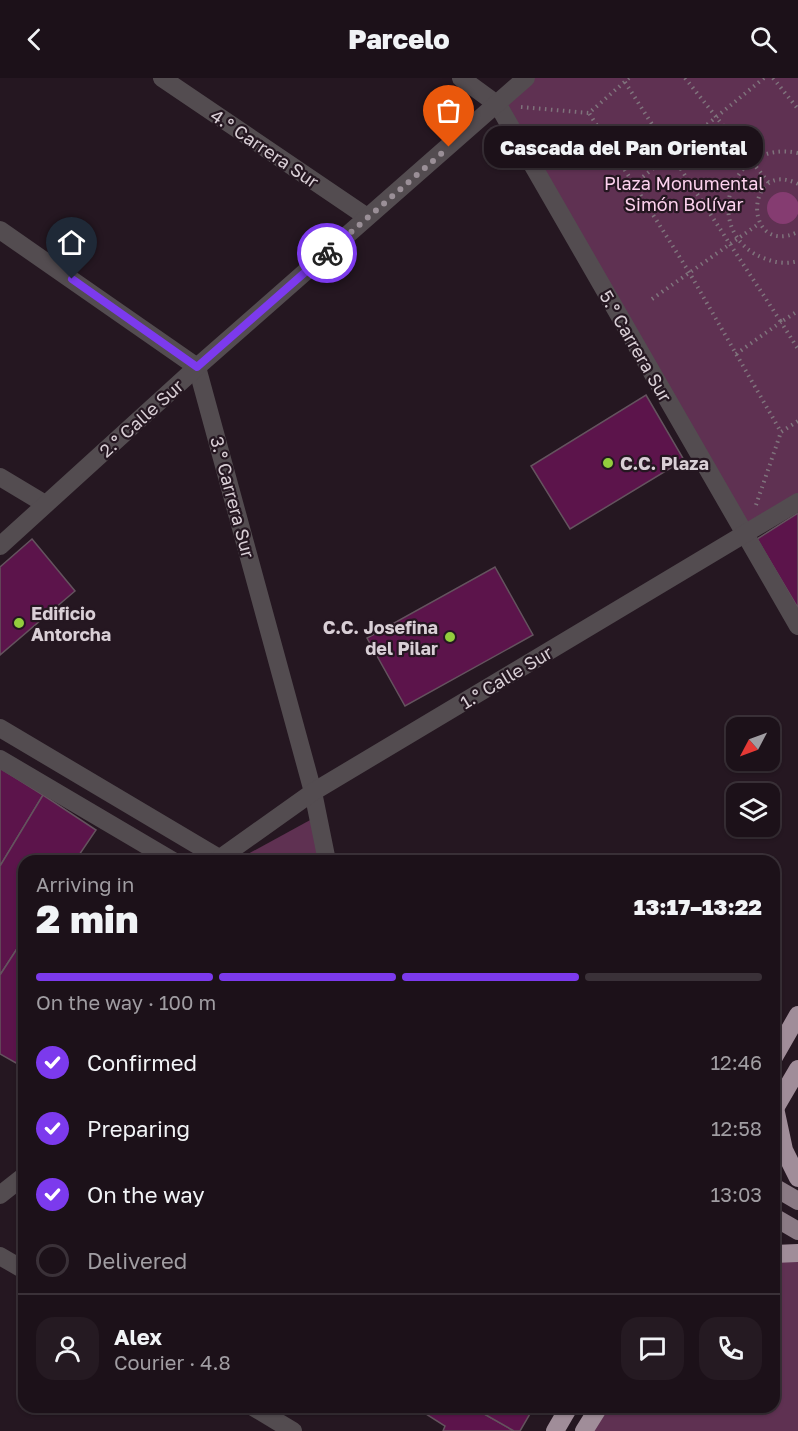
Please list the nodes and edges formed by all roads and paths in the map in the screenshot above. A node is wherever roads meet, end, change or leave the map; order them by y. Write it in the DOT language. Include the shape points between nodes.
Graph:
graph roads {
  1 [pos="162,78"];
  2 [pos="460,78"];
  3 [pos="526,78"];
  4 [pos="629,78"];
  5 [pos="685,78"];
  6 [pos="764,78"];
  7 [pos="773,78"];
  8 [pos="625,82"];
  9 [pos="498,105"];
  10 [pos="798,109"];
  11 [pos="589,113"];
  12 [pos="717,118"];
  13 [pos="798,153"];
  14 [pos="671,154"];
  15 [pos="751,161"];
  16 [pos="769,183"];
  17 [pos="634,184"];
  18 [pos="798,184"];
  19 [pos="367,217"];
  20 [pos="760,223"];
  21 [pos="0,230"];
  22 [pos="798,232"];
  23 [pos="738,238"];
  24 [pos="731,243"];
  25 [pos="798,261"];
  26 [pos="689,272"];
  27 [pos="652,299"];
  28 [pos="798,311"];
  29 [pos="781,322"];
  30 [pos="798,349"];
  31 [pos="736,354"];
  32 [pos="197,367"];
  33 [pos="798,421"];
  34 [pos="781,432"];
  35 [pos="0,477"];
  36 [pos="798,502"];
  37 [pos="45,504"];
  38 [pos="746,535"];
  39 [pos="0,546"];
  40 [pos="798,626"];
  41 [pos="0,728"];
  42 [pos="0,759"];
  43 [pos="313,792"];
  44 [pos="159,855"];
  45 [pos="212,855"];
  46 [pos="227,855"];
  47 [pos="326,855"];
  48 [pos="798,1015"];
  49 [pos="780,1046"];
  50 [pos="798,1069"];
  51 [pos="780,1099"];
  52 [pos="780,1134"];
  53 [pos="798,1178"];
  54 [pos="18,1181"];
  55 [pos="780,1191"];
  56 [pos="0,1195"];
  57 [pos="798,1201"];
  58 [pos="780,1220"];
  59 [pos="798,1231"];
  60 [pos="798,1253"];
  61 [pos="780,1254"];
  62 [pos="0,1256"];
  63 [pos="18,1266"];
  64 [pos="263,1413"];
  65 [pos="566,1413"];
  66 [pos="595,1413"];
  67 [pos="293,1431"];
  68 [pos="555,1431"];
  69 [pos="584,1431"];
  1 -- 19 [label="street, 4.° Carrera Sur"];
  2 -- 9 [label="street, 5.° Carrera Sur"];
  3 -- 9 [label="street, 2.° Calle Sur"];
  4 -- 8 [label="path"];
  5 -- 12 [label="path"];
  6 -- 12 [label="path"];
  7 -- 10 [label="path"];
  8 -- 11 [label="path"];
  8 -- 14 [label="path"];
  9 -- 11 [label="path"];
  9 -- 19 [label="street, 2.° Calle Sur"];
  9 -- 38 [label="street, 5.° Carrera Sur"];
  11 -- 17 [label="path"];
  12 -- 14 [label="path"];
  12 -- 15 [label="path"];
  13 -- 15 [label="path" via="768,153"];
  14 -- 17 [label="path"];
  14 -- 24 [label="path"];
  15 -- 16 [label="path"];
  15 -- 23 [label="path" via="738,174 730,191 728,210"];
  16 -- 18 [label="path" via="788,180"];
  16 -- 20 [label="path" via="755,206"];
  17 -- 26 [label="path"];
  19 -- 32 [label="street, 2.° Calle Sur"];
  20 -- 22 [label="path" via="774,234"];
  20 -- 23 [label="path"];
  21 -- 32 [label="street"];
  23 -- 24 [label="path"];
  23 -- 25 [label="path" via="757,256 775,262"];
  24 -- 26 [label="path"];
  24 -- 29 [label="path"];
  26 -- 27 [label="path"];
  26 -- 31 [label="path"];
  28 -- 29 [label="path"];
  29 -- 30 [label="path"];
  29 -- 31 [label="path"];
  31 -- 34 [label="path"];
  32 -- 37 [label="street, 2.° Calle Sur"];
  32 -- 43 [label="street, 3.° Carrera Sur"];
  33 -- 34 [label="path"];
  34 -- 38 [label="path"];
  35 -- 37 [label="street"];
  36 -- 38 [label="street, 1.° Calle Sur"];
  37 -- 39 [label="street, 2.° Calle Sur"];
  38 -- 40 [label="street, 5.° Carrera Sur"];
  38 -- 43 [label="street, 1.° Calle Sur"];
  41 -- 45 [label="street"];
  42 -- 44 [label="street" via="120,838"];
  43 -- 46 [label="street, 1.° Calle Sur"];
  43 -- 47 [label="street, 3.° Carrera Sur"];
  48 -- 49 [label="highway"];
  50 -- 51 [label="highway"];
  52 -- 53 [label="highway"];
  54 -- 56 [label="street"];
  55 -- 57 [label="main road"];
  58 -- 59 [label="main road"];
  60 -- 61 [label="highway"];
  62 -- 63 [label="street"];
  64 -- 67 [label="street"];
  65 -- 68 [label="highway"];
  66 -- 69 [label="highway"];
}
